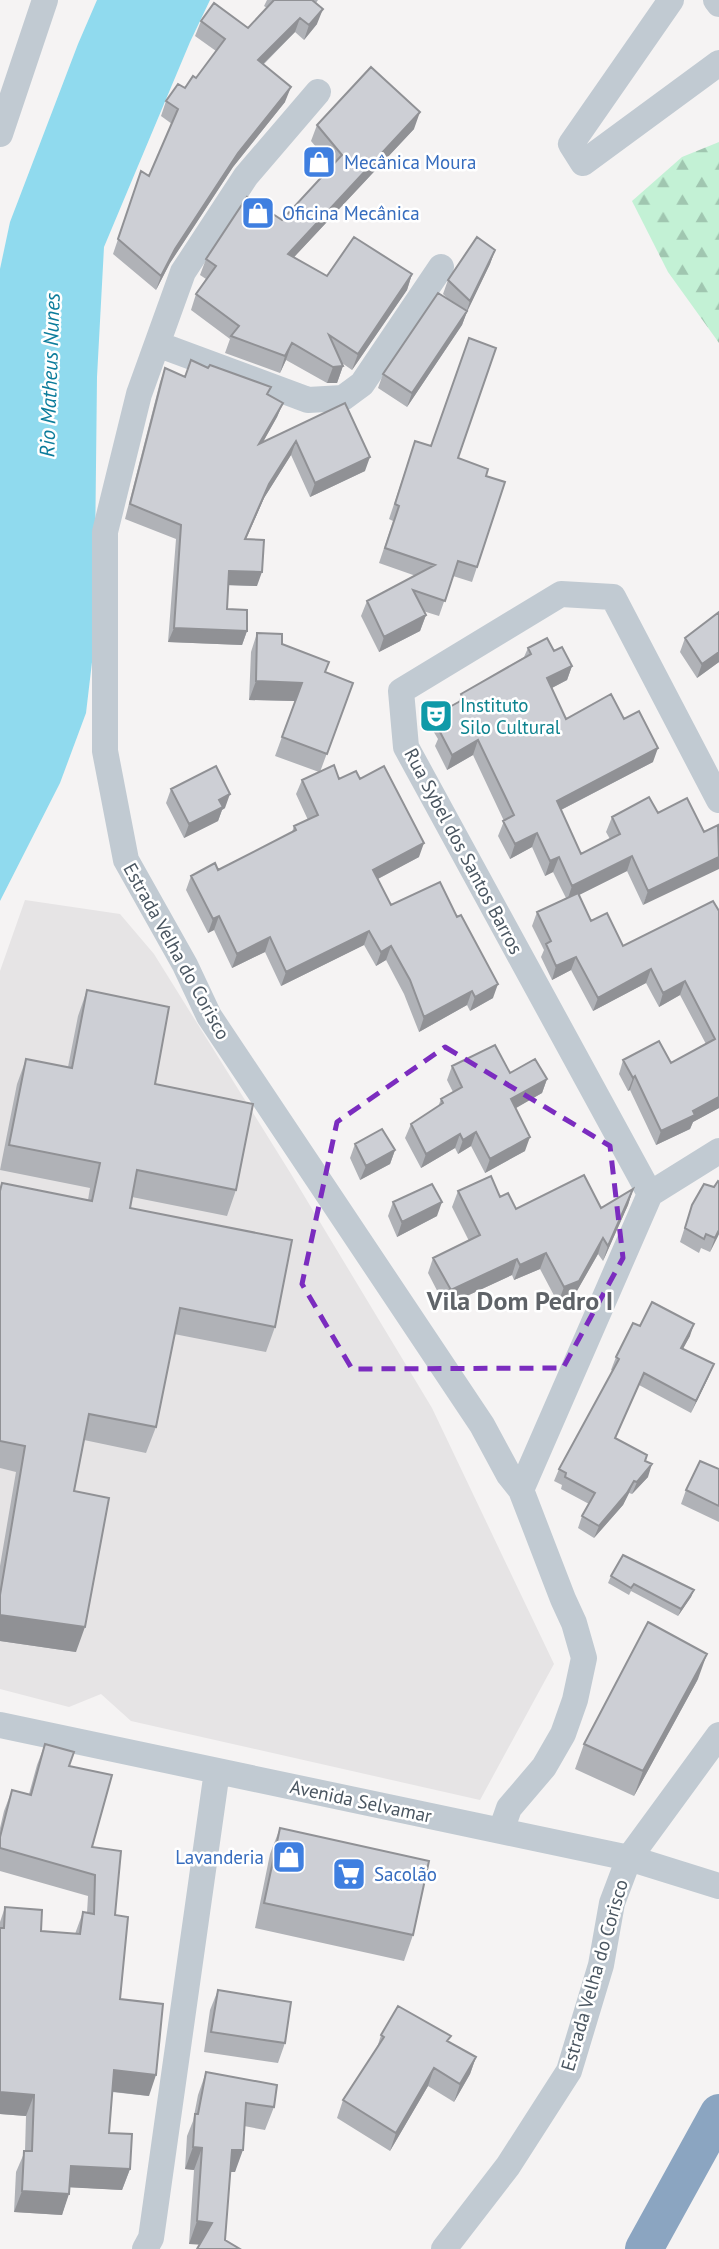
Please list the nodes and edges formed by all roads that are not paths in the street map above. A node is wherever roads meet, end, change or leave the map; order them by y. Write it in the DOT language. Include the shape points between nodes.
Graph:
graph roads {
  1 [pos="46,0"];
  2 [pos="671,0"];
  3 [pos="719,63"];
  4 [pos="318,92"];
  5 [pos="0,134"];
  6 [pos="441,267"];
  7 [pos="157,344"];
  8 [pos="719,800"];
  9 [pos="719,1151"];
  10 [pos="650,1194"];
  11 [pos="521,1490"];
  12 [pos="0,1725"];
  13 [pos="719,1735"];
  14 [pos="217,1771"];
  15 [pos="501,1831"];
  16 [pos="629,1858"];
  17 [pos="719,1886"];
  18 [pos="719,2113"];
  19 [pos="145,2249"];
  20 [pos="444,2249"];
  21 [pos="644,2249"];
  1 -- 5 [label="street"];
  2 -- 3 [label="street" via="571,144 583,163"];
  4 -- 7 [label="street, Estrada Velha do Corisco" via="246,176 183,272"];
  6 -- 7 [label="street" via="362,384 343,398 308,400"];
  7 -- 11 [label="street, Estrada Velha do Corisco" via="139,394 105,532 105,751 126,860 209,1016"];
  8 -- 10 [label="street, Rua Sybel dos Santos Barros" via="613,597 561,594 401,691 406,747"];
  9 -- 10 [label="street"];
  10 -- 11 [label="street"];
  11 -- 15 [label="street, Estrada Velha do Corisco" via="584,1658 563,1734 544,1767 509,1808"];
  12 -- 14 [label="street, Avenida Selvamar"];
  13 -- 16 [label="street, Estrada Velha do Corisco"];
  14 -- 15 [label="street, Avenida Selvamar"];
  14 -- 19 [label="street" via="151,2238"];
  15 -- 16 [label="street, Avenida Selvamar"];
  16 -- 17 [label="street, Avenida Selvamar"];
  16 -- 20 [label="street, Estrada Velha do Corisco" via="612,1903 601,1965 569,2071 508,2166"];
  18 -- 21 [label="highway"];
}
